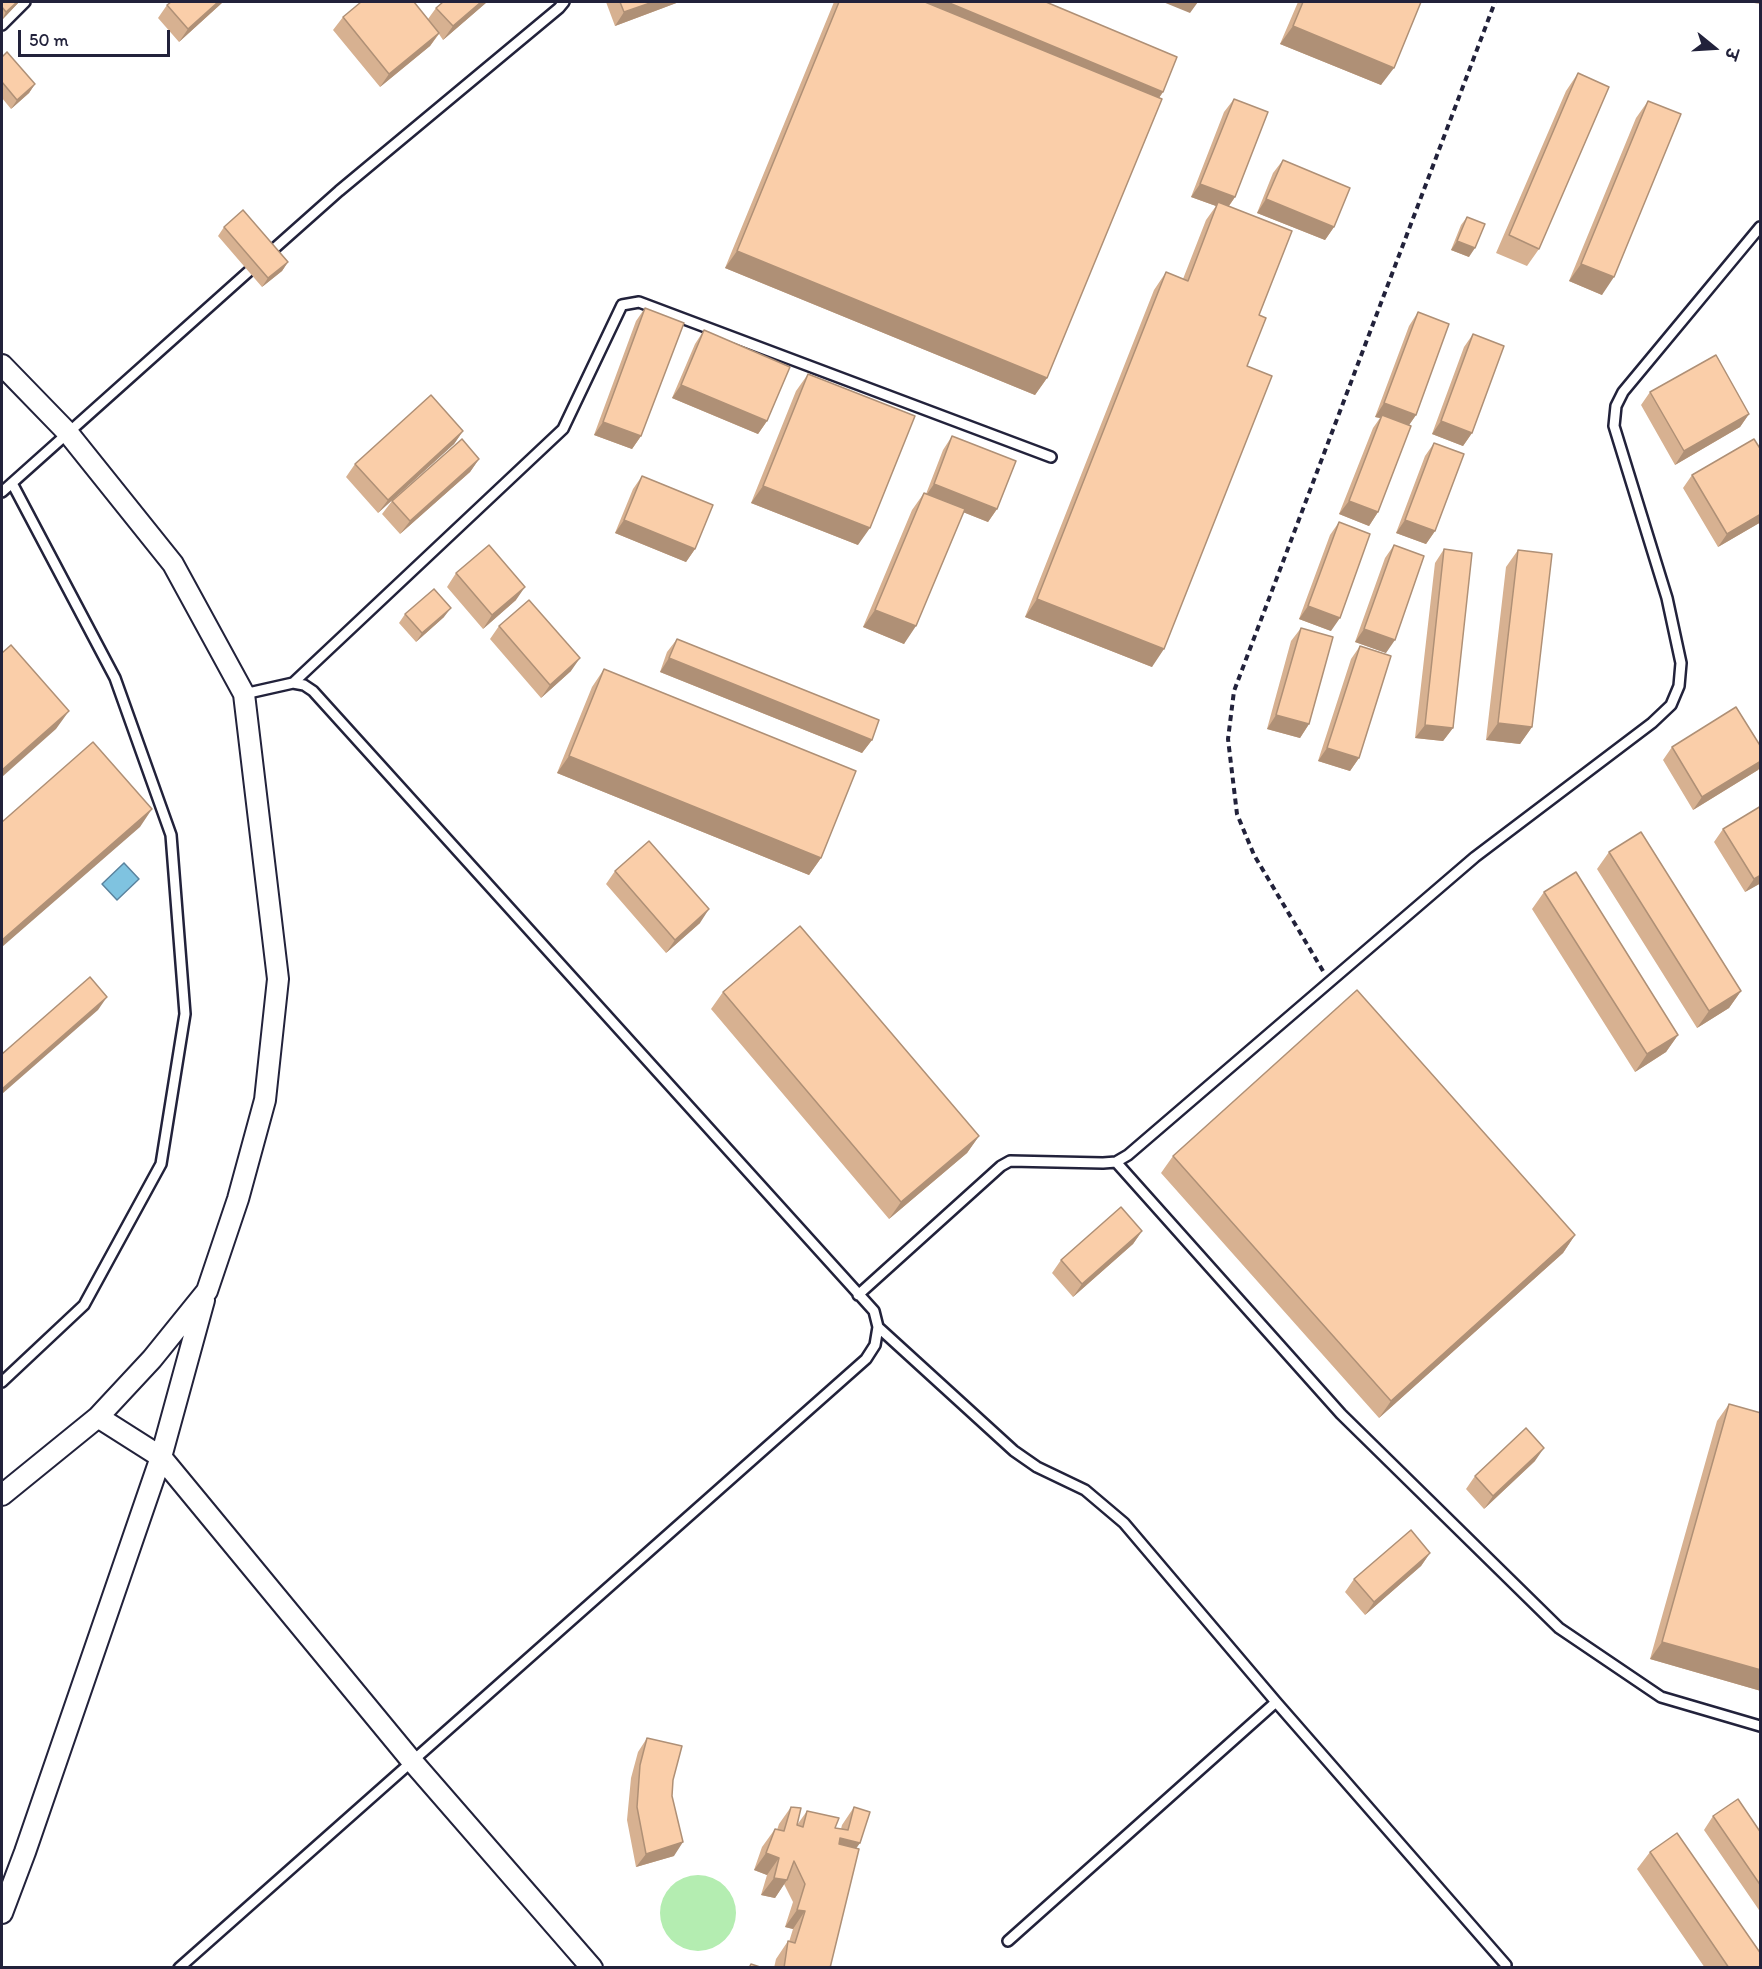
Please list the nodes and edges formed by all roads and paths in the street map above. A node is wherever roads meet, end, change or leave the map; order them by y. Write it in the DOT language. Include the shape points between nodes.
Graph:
graph roads {
  1 [pos="25,2"];
  2 [pos="1495,2"];
  3 [pos="559,4"];
  4 [pos="2,25"];
  5 [pos="1761,227"];
  6 [pos="2,365"];
  7 [pos="68,434"];
  8 [pos="1051,457"];
  9 [pos="12,483"];
  10 [pos="2,492"];
  11 [pos="292,683"];
  12 [pos="244,694"];
  13 [pos="1329,981"];
  14 [pos="1116,1162"];
  15 [pos="207,1291"];
  16 [pos="858,1295"];
  17 [pos="878,1327"];
  18 [pos="3,1376"];
  19 [pos="98,1417"];
  20 [pos="161,1457"];
  21 [pos="2,1495"];
  22 [pos="1276,1702"];
  23 [pos="1761,1726"];
  24 [pos="411,1760"];
  25 [pos="2,1913"];
  26 [pos="1008,1941"];
  27 [pos="1506,1965"];
  28 [pos="179,1968"];
  29 [pos="592,1968"];
  1 -- 4 [label="lane"];
  2 -- 13 [label="path" via="1234,691 1228,739 1237,814 1254,855"];
  3 -- 7 [label="lane" via="339,191"];
  5 -- 13 [label="lane" via="1623,392 1616,406 1614,426 1667,598 1681,663 1679,686 1671,705 1475,857"];
  6 -- 7 [label="street"];
  7 -- 9 [label="lane"];
  7 -- 12 [label="street" via="173,564"];
  8 -- 11 [label="lane" via="639,302 622,305 563,429"];
  9 -- 10 [label="lane"];
  9 -- 18 [label="lane" via="115,678 171,836 185,1014 161,1164 84,1305"];
  11 -- 12 [label="lane"];
  11 -- 16 [label="lane" via="314,691"];
  12 -- 15 [label="street" via="278,979 265,1100"];
  13 -- 14 [label="lane"];
  14 -- 16 [label="lane" via="1010,1161"];
  14 -- 23 [label="lane" via="1341,1414 1559,1628 1661,1697"];
  15 -- 19 [label="street"];
  15 -- 20 [label="street"];
  16 -- 17 [label="lane" via="874,1311"];
  17 -- 22 [label="lane" via="1026,1461 1085,1490 1124,1524"];
  17 -- 24 [label="lane" via="875,1345 866,1359"];
  19 -- 20 [label="street"];
  19 -- 21 [label="street"];
  20 -- 24 [label="street"];
  20 -- 25 [label="street"];
  22 -- 26 [label="lane"];
  22 -- 27 [label="lane"];
  24 -- 28 [label="lane"];
  24 -- 29 [label="street"];
}
